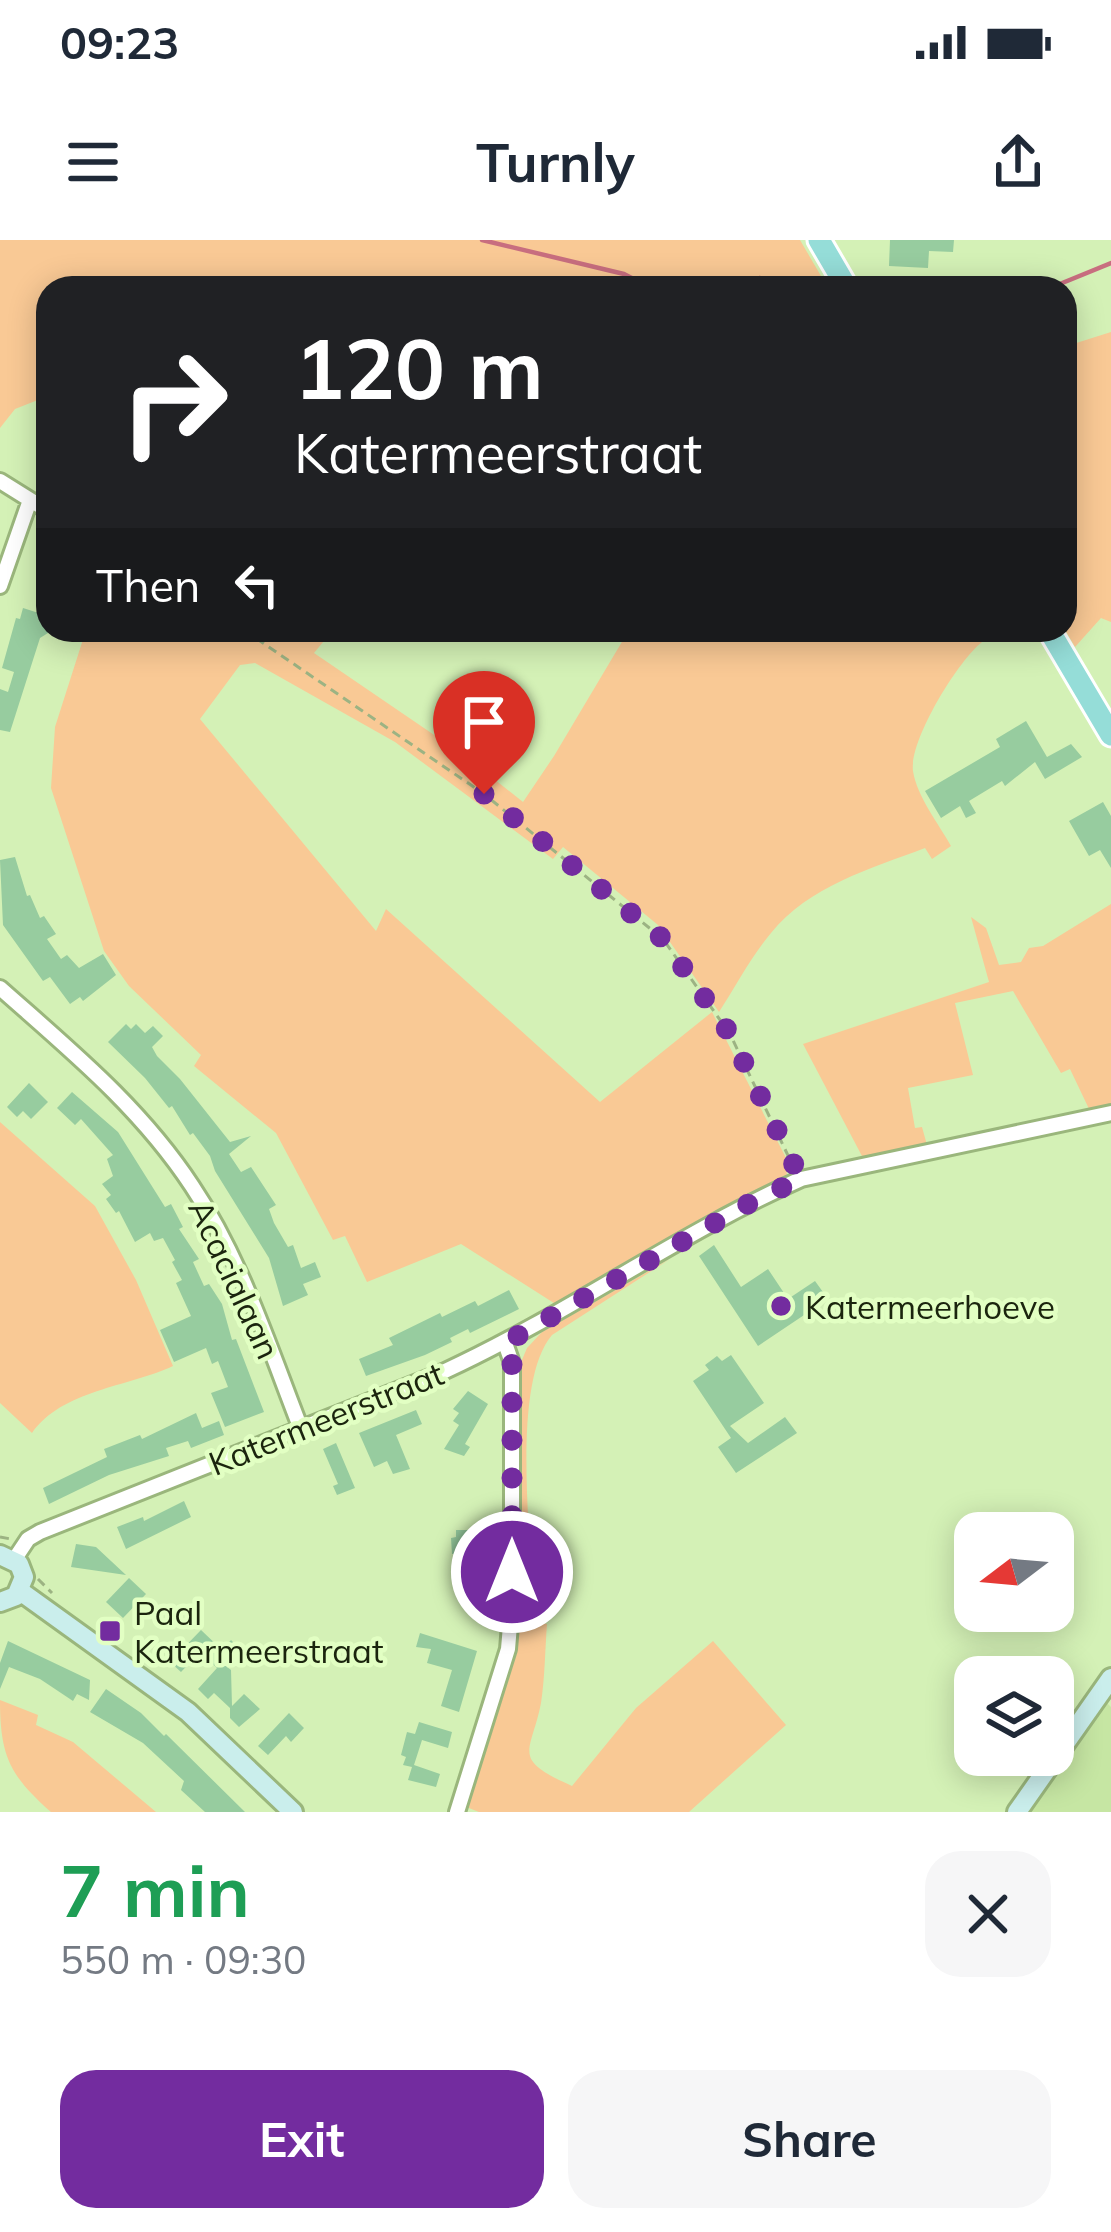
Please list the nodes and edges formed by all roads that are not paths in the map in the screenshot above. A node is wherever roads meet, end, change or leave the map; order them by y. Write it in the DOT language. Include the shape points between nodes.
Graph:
graph roads {
  1 [pos="819,240"];
  2 [pos="840,276"];
  3 [pos="0,482"];
  4 [pos="30,500"];
  5 [pos="36,504"];
  6 [pos="0,586"];
  7 [pos="1056,642"];
  8 [pos="1111,735"];
  9 [pos="0,988"];
  10 [pos="1111,1113"];
  11 [pos="505,1343"];
  12 [pos="302,1429"];
  13 [pos="10,1552"];
  14 [pos="20,1591"];
  15 [pos="0,1602"];
  16 [pos="1111,1678"];
  17 [pos="293,1812"];
  18 [pos="457,1812"];
  19 [pos="1017,1812"];
  1 -- 2 [label="main road"];
  3 -- 4 [label="street"];
  4 -- 5 [label="street"];
  4 -- 6 [label="street"];
  7 -- 8 [label="main road"];
  9 -- 12 [label="street, Acacialaan" via="115,1089 193,1187 225,1241"];
  10 -- 11 [label="street, Katermeerstraat" via="801,1179"];
  11 -- 12 [label="street, Katermeerstraat"];
  11 -- 18 [label="street" via="512,1363 508,1648"];
  12 -- 13 [label="street, Katermeerstraat" via="34,1535"];
  13 -- 14 [label="street" via="23,1577"];
  14 -- 15 [label="street"];
  14 -- 17 [label="street" via="188,1712"];
  16 -- 19 [label="street"];
}
